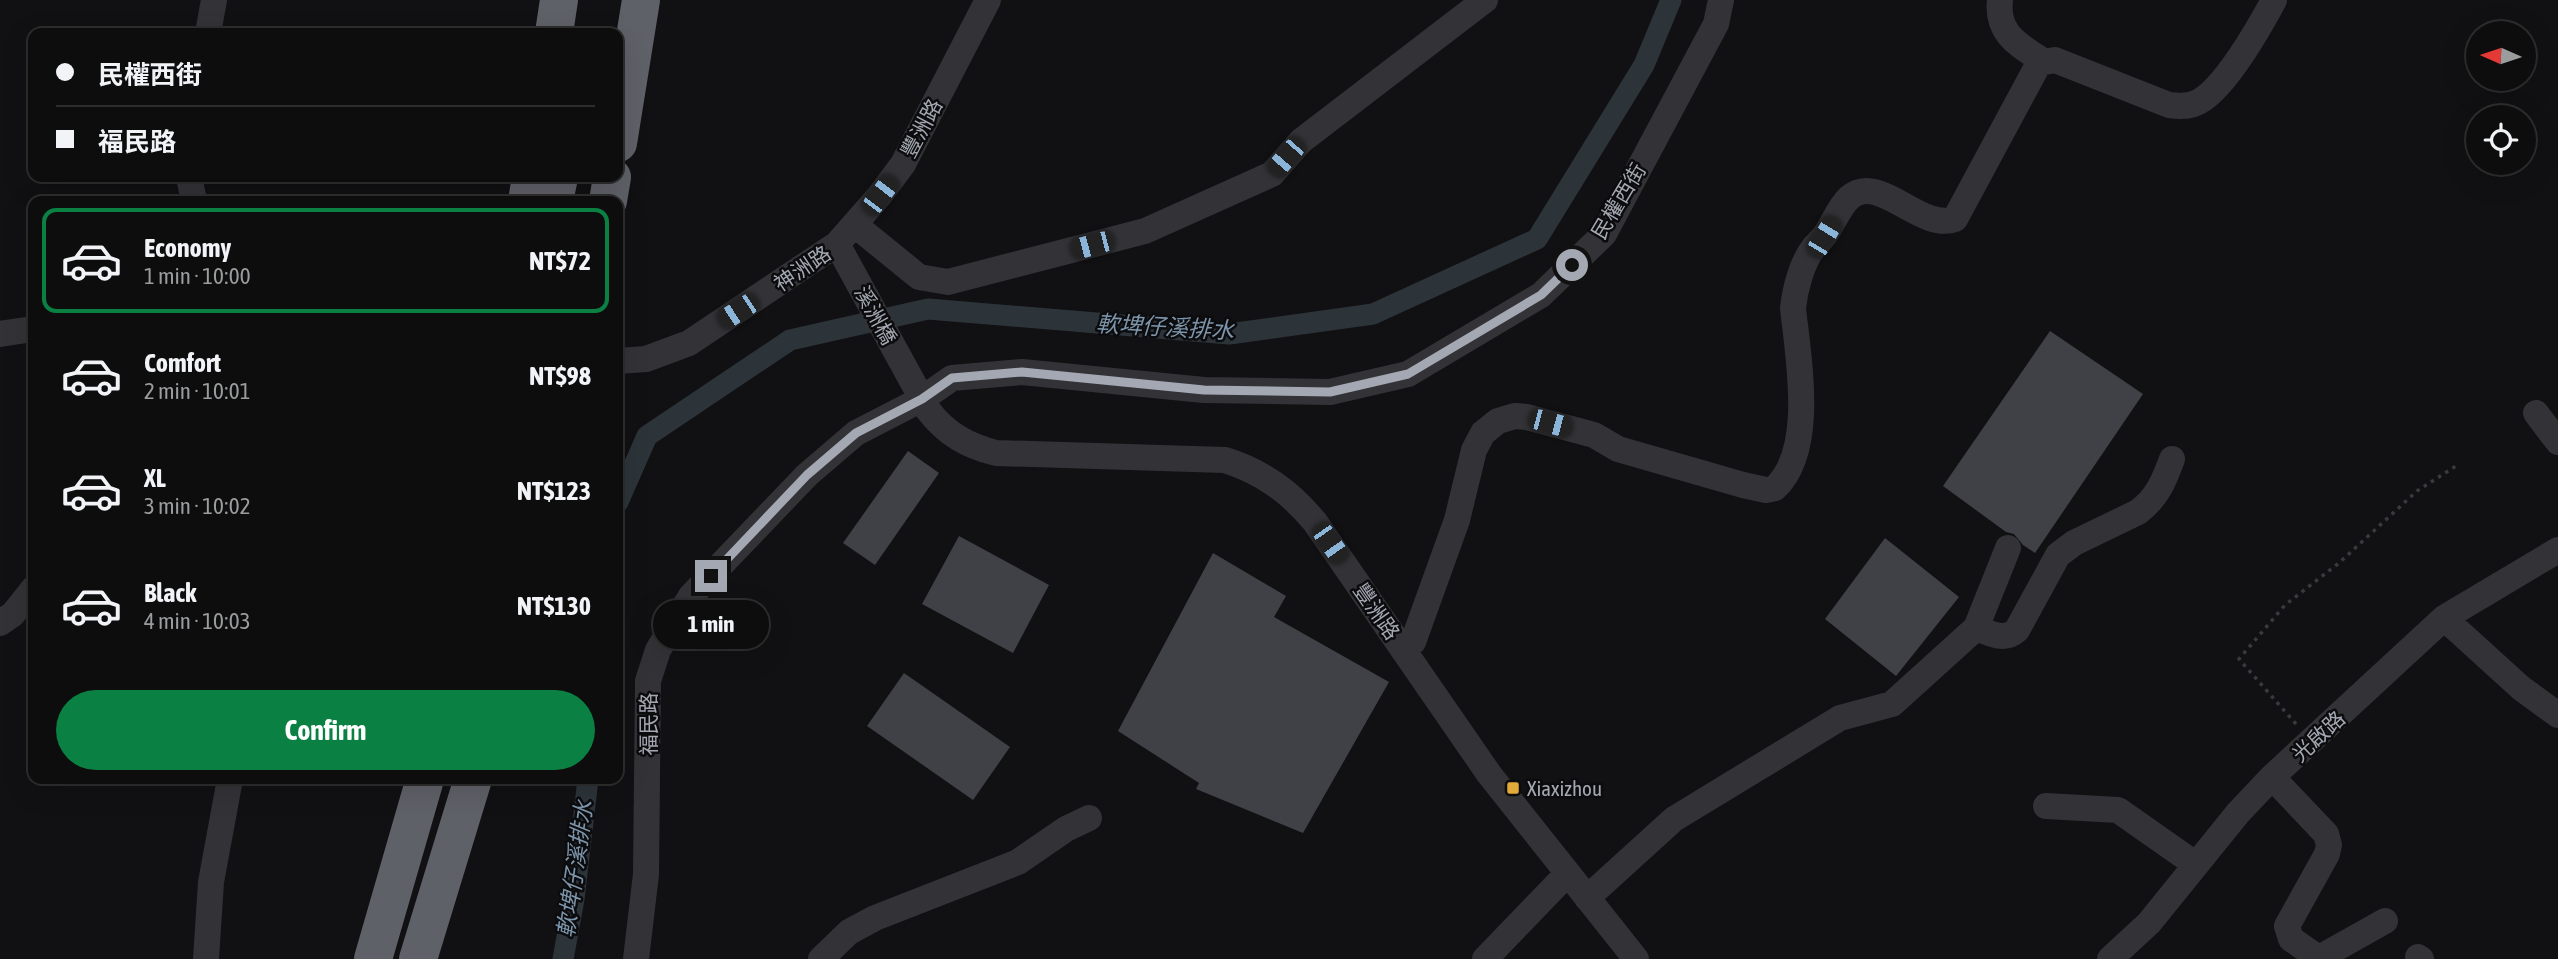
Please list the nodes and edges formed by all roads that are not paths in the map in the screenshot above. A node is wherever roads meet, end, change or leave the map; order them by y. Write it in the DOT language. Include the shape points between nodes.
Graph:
graph roads {
  1 [pos="214,0"];
  2 [pos="559,0"];
  3 [pos="585,0"];
  4 [pos="617,0"];
  5 [pos="643,0"];
  6 [pos="988,0"];
  7 [pos="1485,0"];
  8 [pos="1721,0"];
  9 [pos="2000,0"];
  10 [pos="2274,0"];
  11 [pos="209,28"];
  12 [pos="555,28"];
  13 [pos="581,28"];
  14 [pos="613,28"];
  15 [pos="2043,61"];
  16 [pos="623,114"];
  17 [pos="623,161"];
  18 [pos="855,225"];
  19 [pos="837,244"];
  20 [pos="28,330"];
  21 [pos="0,334"];
  22 [pos="623,361"];
  23 [pos="918,392"];
  24 [pos="2536,413"];
  25 [pos="2558,442"];
  26 [pos="2172,459"];
  27 [pos="2008,548"];
  28 [pos="2558,550"];
  29 [pos="28,597"];
  30 [pos="2444,618"];
  31 [pos="0,623"];
  32 [pos="1976,628"];
  33 [pos="1403,648"];
  34 [pos="2558,715"];
  35 [pos="2272,777"];
  36 [pos="229,784"];
  37 [pos="424,784"];
  38 [pos="471,784"];
  39 [pos="2046,806"];
  40 [pos="1089,818"];
  41 [pos="2195,864"];
  42 [pos="1567,874"];
  43 [pos="1587,898"];
  44 [pos="2385,921"];
  45 [pos="2319,958"];
  46 [pos="206,959"];
  47 [pos="373,959"];
  48 [pos="418,959"];
  49 [pos="636,959"];
  50 [pos="821,959"];
  51 [pos="1485,959"];
  52 [pos="1636,959"];
  53 [pos="2110,959"];
  1 -- 11 [label="street"];
  2 -- 12 [label="highway"];
  3 -- 13 [label="highway"];
  4 -- 14 [label="highway"];
  5 -- 16 [label="highway"];
  5 -- 17 [label="street"];
  6 -- 18 [label="street, 豐洲路" via="903,164"];
  7 -- 18 [label="street" via="1301,141 1272,174 1145,231 948,282 919,277"];
  8 -- 23 [label="street, 民權西街" via="1716,24 1604,234 1541,295 1408,374 1330,392 1204,390 1022,372 952,378"];
  9 -- 15 [label="street" via="1999,11 2009,38"];
  10 -- 15 [label="street" via="2227,74 2203,99 2187,106 2169,105 2054,60"];
  15 -- 33 [label="street" via="1955,219 1937,222 1884,194 1863,192 1849,198 1806,259 1793,308 1802,381 1799,432 1779,484 1766,490 1743,485 1527,417 1498,421 1483,433 1474,450 1453,532 1413,642"];
  18 -- 19 [label="street, 豐洲路"];
  19 -- 22 [label="street, 神洲路" via="689,343 646,359"];
  19 -- 23 [label="street, 溪洲橋"];
  20 -- 21 [label="street"];
  23 -- 33 [label="street, 豐洲路" via="936,421 956,438 996,453 1225,460 1255,471 1302,506"];
  23 -- 49 [label="street, 福民路" via="856,433 807,475 691,596 658,650 648,681 646,874"];
  24 -- 25 [label="street"];
  26 -- 32 [label="street" via="2161,488 2147,505 2058,555 2012,635 2004,638"];
  27 -- 32 [label="street"];
  28 -- 30 [label="street, 光啟路"];
  29 -- 31 [label="street"];
  30 -- 34 [label="street"];
  30 -- 35 [label="street, 光啟路"];
  32 -- 43 [label="street" via="1892,704 1840,718 1674,819"];
  33 -- 42 [label="street, 豐洲路" via="1489,774"];
  35 -- 41 [label="street, 光啟路"];
  35 -- 45 [label="street" via="2328,839 2327,854 2287,926 2291,939"];
  36 -- 46 [label="street" via="211,882"];
  37 -- 47 [label="highway"];
  38 -- 48 [label="highway"];
  39 -- 41 [label="street" via="2118,810"];
  40 -- 50 [label="street" via="1018,862 875,918 849,932"];
  41 -- 53 [label="street, 光啟路" via="2149,923"];
  42 -- 43 [label="street, 豐洲路"];
  42 -- 51 [label="street"];
  43 -- 52 [label="street, 豐洲路"];
  44 -- 45 [label="street"];
}
